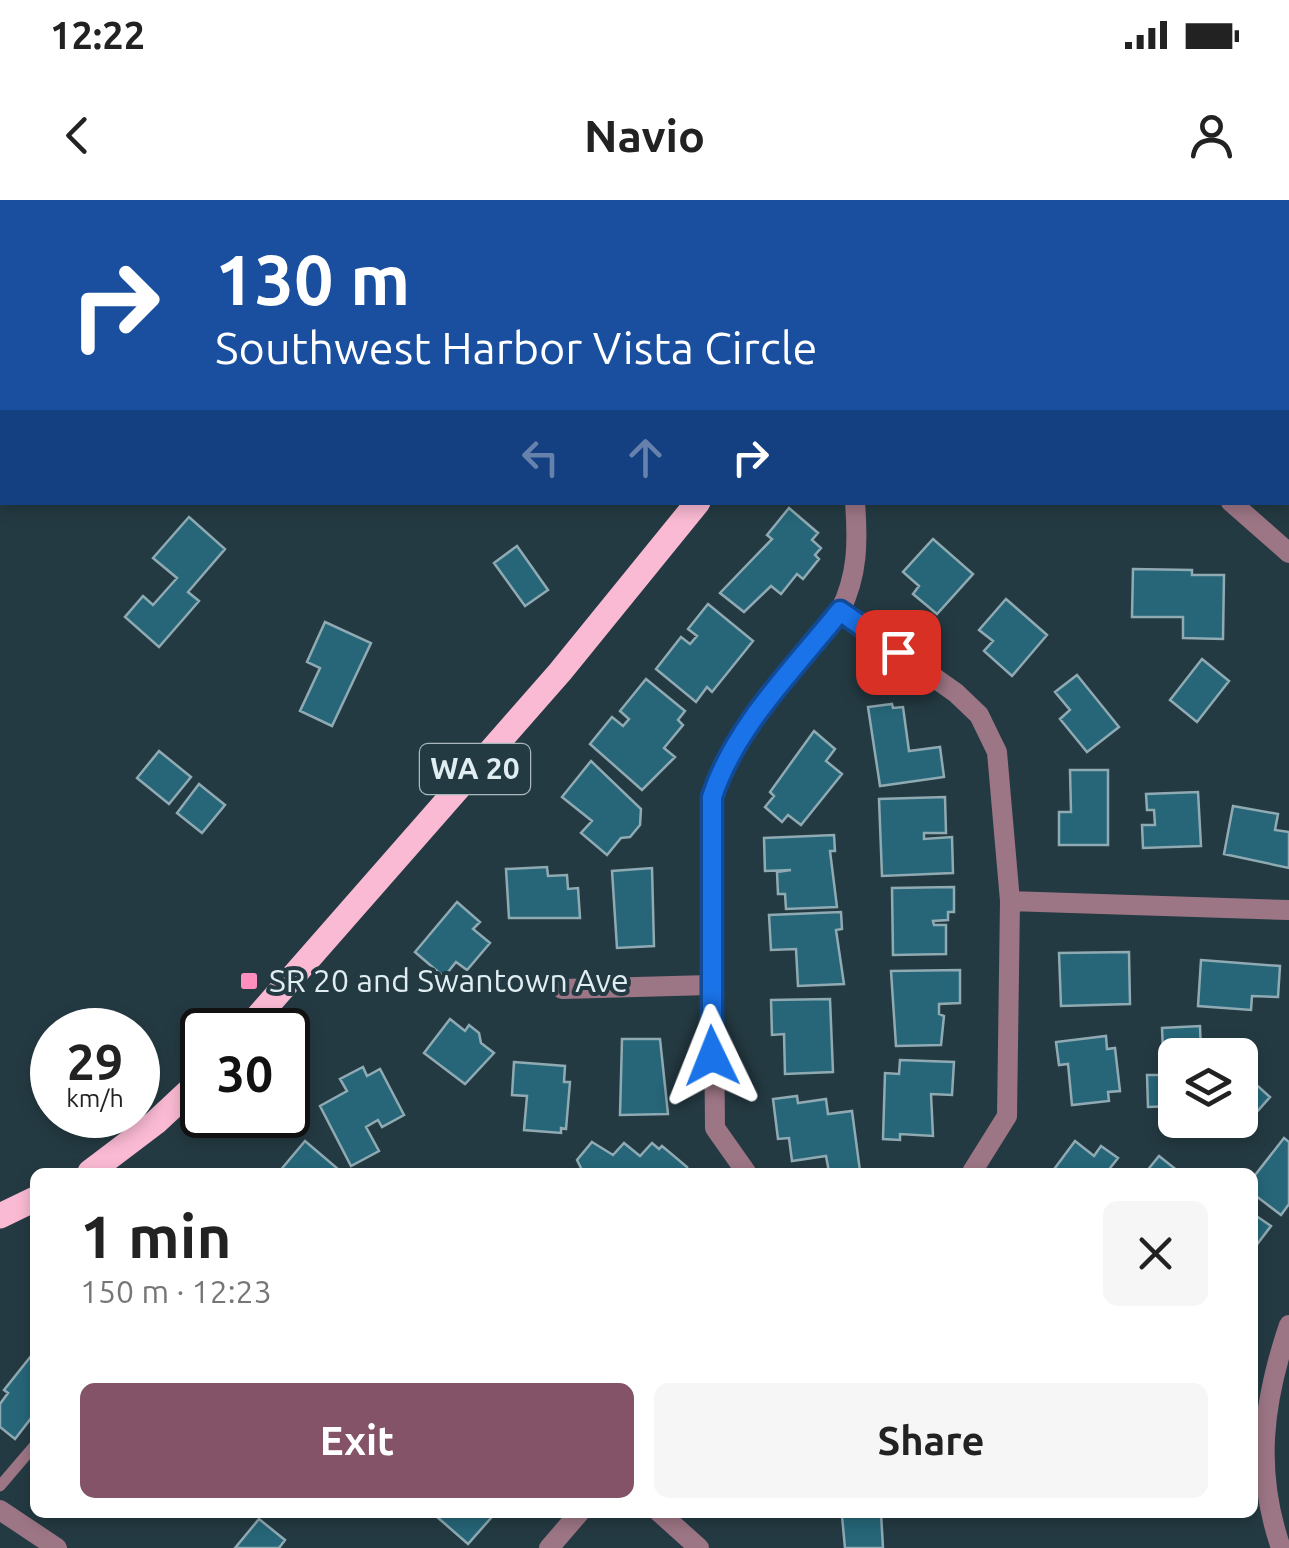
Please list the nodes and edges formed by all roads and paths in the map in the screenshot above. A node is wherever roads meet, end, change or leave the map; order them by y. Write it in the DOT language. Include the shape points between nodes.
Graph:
graph roads {
  1 [pos="696,505"];
  2 [pos="856,505"];
  3 [pos="1234,505"];
  4 [pos="1289,553"];
  5 [pos="840,611"];
  6 [pos="1010,901"];
  7 [pos="1289,910"];
  8 [pos="710,985"];
  9 [pos="562,989"];
  10 [pos="265,1008"];
  11 [pos="180,1100"];
  12 [pos="95,1168"];
  13 [pos="743,1168"];
  14 [pos="974,1168"];
  15 [pos="30,1201"];
  16 [pos="0,1216"];
  17 [pos="1289,1325"];
  18 [pos="30,1451"];
  19 [pos="0,1486"];
  20 [pos="0,1510"];
  21 [pos="575,1518"];
  22 [pos="666,1518"];
  23 [pos="57,1548"];
  24 [pos="549,1548"];
  25 [pos="699,1548"];
  26 [pos="1281,1548"];
  1 -- 10 [label="main road, WA 20" via="560,672"];
  2 -- 5 [label="street" via="858,550"];
  3 -- 4 [label="street"];
  5 -- 6 [label="street" via="979,715 997,752"];
  5 -- 8 [label="street" via="741,735 719,775 712,797"];
  6 -- 7 [label="street"];
  6 -- 14 [label="street" via="1007,1116"];
  8 -- 9 [label="street"];
  8 -- 13 [label="street" via="715,1128"];
  11 -- 12 [label="main road"];
  15 -- 16 [label="main road"];
  17 -- 26 [label="street" via="1269,1383 1261,1457"];
  18 -- 19 [label="lane"];
  20 -- 23 [label="street"];
  21 -- 24 [label="street"];
  22 -- 25 [label="street"];
}
